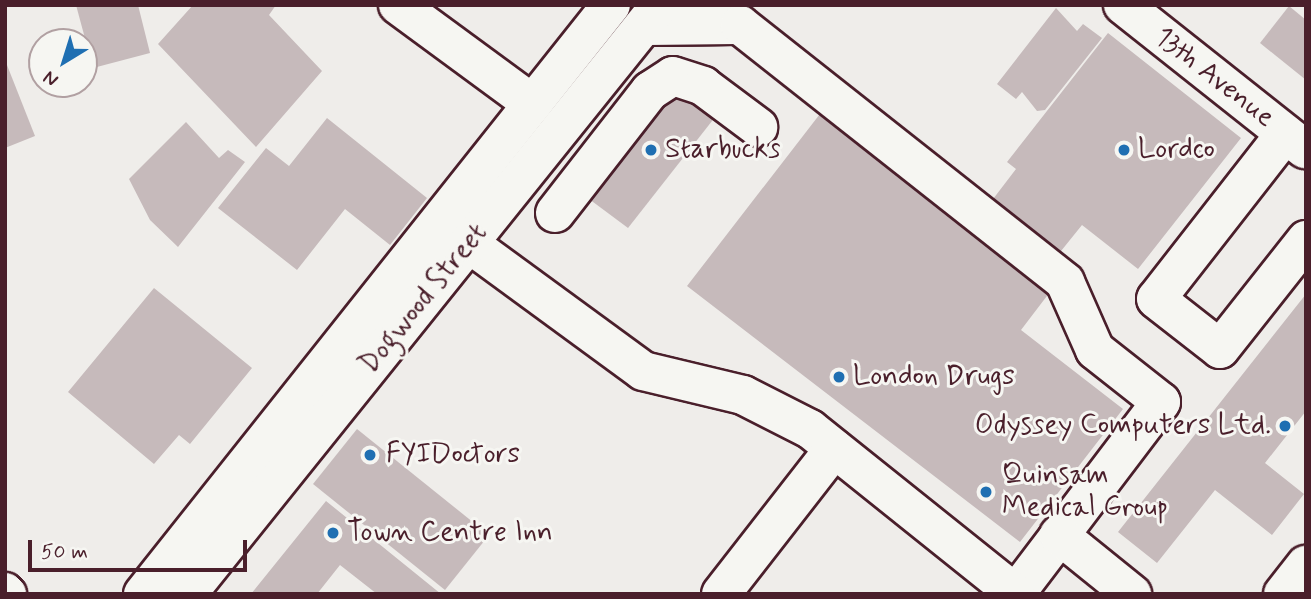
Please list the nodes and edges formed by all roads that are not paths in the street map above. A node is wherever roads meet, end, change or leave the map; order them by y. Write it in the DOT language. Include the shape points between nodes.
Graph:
graph roads {
  1 [pos="398,5"];
  2 [pos="611,5"];
  3 [pos="1123,5"];
  4 [pos="652,15"];
  5 [pos="533,104"];
  6 [pos="758,127"];
  7 [pos="1296,142"];
  8 [pos="555,213"];
  9 [pos="454,232"];
  10 [pos="1306,240"];
  11 [pos="834,449"];
  12 [pos="1059,536"];
  13 [pos="1306,565"];
  14 [pos="1015,593"];
  15 [pos="143,594"];
  16 [pos="187,594"];
  17 [pos="721,594"];
  18 [pos="1132,594"];
  19 [pos="1283,594"];
  1 -- 5 [label="main road"];
  2 -- 5 [label="main road, Dogwood Street"];
  3 -- 7 [label="main road, 13th Avenue"];
  4 -- 9 [label="main road, Dogwood Street"];
  4 -- 12 [label="main road" via="740,25 1065,282 1095,351 1161,402"];
  5 -- 9 [label="main road, Dogwood Street"];
  6 -- 8 [label="main road" via="703,86 673,76 650,91"];
  7 -- 10 [label="main road" via="1156,299 1220,349"];
  9 -- 11 [label="main road" via="643,371 743,394"];
  9 -- 15 [label="main road, Dogwood Street"];
  9 -- 16 [label="main road, Dogwood Street"];
  11 -- 14 [label="main road"];
  11 -- 17 [label="main road"];
  12 -- 14 [label="main road"];
  12 -- 18 [label="main road"];
  13 -- 19 [label="main road"];
}
